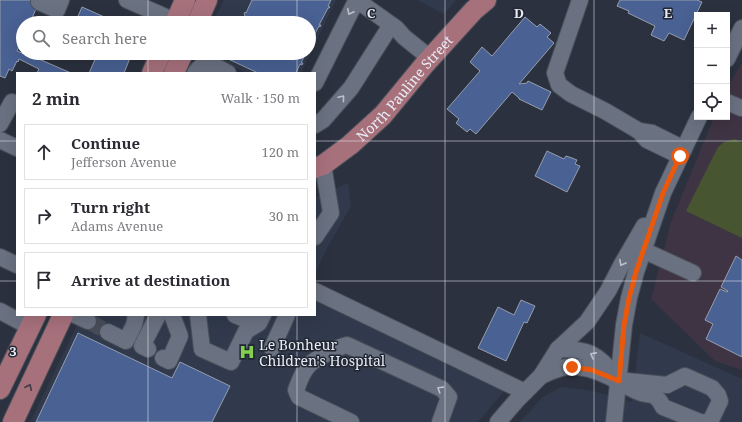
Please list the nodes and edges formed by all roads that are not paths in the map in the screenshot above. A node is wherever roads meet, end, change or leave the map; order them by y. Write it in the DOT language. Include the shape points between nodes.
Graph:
graph roads {
  1 [pos="61,0"];
  2 [pos="127,0"];
  3 [pos="185,0"];
  4 [pos="207,0"];
  5 [pos="486,0"];
  6 [pos="580,0"];
  7 [pos="40,2"];
  8 [pos="162,16"];
  9 [pos="178,16"];
  10 [pos="200,16"];
  11 [pos="742,28"];
  12 [pos="389,29"];
  13 [pos="730,53"];
  14 [pos="158,60"];
  15 [pos="180,60"];
  16 [pos="428,61"];
  17 [pos="152,72"];
  18 [pos="174,72"];
  19 [pos="196,72"];
  20 [pos="226,72"];
  21 [pos="316,81"];
  22 [pos="10,101"];
  23 [pos="698,120"];
  24 [pos="0,124"];
  25 [pos="316,124"];
  26 [pos="0,140"];
  27 [pos="16,148"];
  28 [pos="682,152"];
  29 [pos="319,166"];
  30 [pos="316,235"];
  31 [pos="638,248"];
  32 [pos="0,257"];
  33 [pos="16,265"];
  34 [pos="693,273"];
  35 [pos="316,291"];
  36 [pos="0,312"];
  37 [pos="63,316"];
  38 [pos="136,316"];
  39 [pos="157,316"];
  40 [pos="172,316"];
  41 [pos="198,316"];
  42 [pos="240,316"];
  43 [pos="287,316"];
  44 [pos="260,320"];
  45 [pos="33,321"];
  46 [pos="108,332"];
  47 [pos="272,348"];
  48 [pos="148,349"];
  49 [pos="558,349"];
  50 [pos="163,358"];
  51 [pos="541,376"];
  52 [pos="619,381"];
  53 [pos="667,385"];
  54 [pos="0,389"];
  55 [pos="525,392"];
  56 [pos="662,415"];
  57 [pos="506,419"];
  58 [pos="13,422"];
  59 [pos="351,422"];
  60 [pos="440,422"];
  61 [pos="614,422"];
  62 [pos="700,422"];
  63 [pos="706,422"];
  1 -- 7 [label="street" via="57,10"];
  2 -- 8 [label="street"];
  3 -- 9 [label="main road"];
  4 -- 10 [label="main road"];
  5 -- 16 [label="main road, North Pauline Street"];
  6 -- 28 [label="street" via="555,73 559,85 639,131 647,140"];
  11 -- 13 [label="street"];
  12 -- 16 [label="street" via="404,38"];
  12 -- 21 [label="street, one-way" via="362,4 354,5"];
  25 -- 12 [label="street, one-way" via="323,120 351,88"];
  14 -- 17 [label="main road"];
  15 -- 18 [label="main road"];
  16 -- 29 [label="main road, North Pauline Street" via="383,115 350,145"];
  19 -- 20 [label="street" via="204,65 211,64"];
  22 -- 24 [label="street"];
  23 -- 28 [label="street"];
  26 -- 27 [label="street"];
  28 -- 31 [label="street"];
  29 -- 30 [label="street" via="331,213"];
  31 -- 34 [label="street"];
  31 -- 49 [label="street, one-way" via="587,322"];
  31 -- 52 [label="street" via="636,272 624,325"];
  32 -- 33 [label="street"];
  35 -- 55 [label="street"];
  36 -- 45 [label="street"];
  58 -- 37 [label="main road, one-way"];
  38 -- 46 [label="street" via="126,341"];
  39 -- 48 [label="street" via="142,346"];
  40 -- 50 [label="street" via="180,336 170,361"];
  41 -- 44 [label="street" via="202,349 231,362 246,331"];
  42 -- 44 [label="street"];
  43 -- 47 [label="street"];
  45 -- 54 [label="main road"];
  49 -- 51 [label="street"];
  52 -- 49 [label="street, one-way" via="597,356 574,349"];
  51 -- 52 [label="street" via="561,368 572,367 592,370"];
  51 -- 55 [label="street"];
  52 -- 53 [label="street"];
  52 -- 56 [label="street" via="638,392 654,395 660,400"];
  52 -- 61 [label="street"];
  53 -- 56 [label="street"];
  53 -- 63 [label="street" via="686,376 712,388 720,401 711,420"];
  55 -- 57 [label="street"];
  56 -- 62 [label="street"];
  60 -- 59 [label="street, one-way" via="449,397 442,389 347,345 308,366 296,390 300,397"];
}
